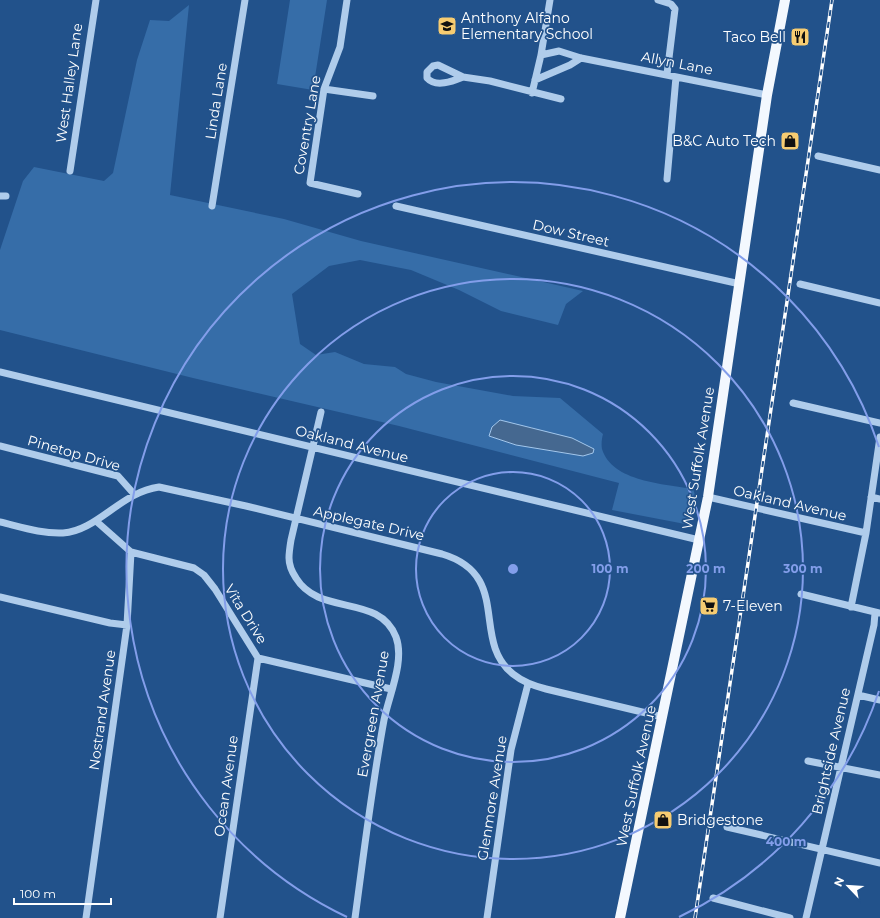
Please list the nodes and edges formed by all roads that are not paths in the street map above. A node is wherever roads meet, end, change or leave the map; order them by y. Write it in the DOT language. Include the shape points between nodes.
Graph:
graph roads {
  1 [pos="96,0"];
  2 [pos="245,0"];
  3 [pos="347,0"];
  4 [pos="550,0"];
  5 [pos="658,0"];
  6 [pos="785,0"];
  7 [pos="541,54"];
  8 [pos="581,58"];
  9 [pos="667,74"];
  10 [pos="463,77"];
  11 [pos="676,77"];
  12 [pos="535,80"];
  13 [pos="324,89"];
  14 [pos="532,93"];
  15 [pos="767,95"];
  16 [pos="373,96"];
  17 [pos="561,99"];
  18 [pos="818,156"];
  19 [pos="880,170"];
  20 [pos="70,171"];
  21 [pos="667,179"];
  22 [pos="358,194"];
  23 [pos="212,206"];
  24 [pos="396,206"];
  25 [pos="740,284"];
  26 [pos="800,284"];
  27 [pos="880,302"];
  28 [pos="0,372"];
  29 [pos="793,403"];
  30 [pos="321,412"];
  31 [pos="880,423"];
  32 [pos="880,437"];
  33 [pos="0,446"];
  34 [pos="313,447"];
  35 [pos="134,494"];
  36 [pos="871,496"];
  37 [pos="708,497"];
  38 [pos="880,499"];
  39 [pos="295,519"];
  40 [pos="96,521"];
  41 [pos="0,522"];
  42 [pos="866,533"];
  43 [pos="699,540"];
  44 [pos="132,552"];
  45 [pos="801,594"];
  46 [pos="0,598"];
  47 [pos="851,607"];
  48 [pos="878,613"];
  49 [pos="127,625"];
  50 [pos="258,658"];
  51 [pos="528,684"];
  52 [pos="391,689"];
  53 [pos="858,694"];
  54 [pos="880,700"];
  55 [pos="663,717"];
  56 [pos="808,760"];
  57 [pos="841,766"];
  58 [pos="880,775"];
  59 [pos="727,827"];
  60 [pos="822,849"];
  61 [pos="880,863"];
  62 [pos="713,898"];
  63 [pos="86,918"];
  64 [pos="220,918"];
  65 [pos="355,918"];
  66 [pos="486,918"];
  67 [pos="620,918"];
  68 [pos="790,918"];
  69 [pos="806,918"];
  1 -- 20 [label="street, West Halley Lane"];
  2 -- 23 [label="street, Linda Lane"];
  3 -- 13 [label="street, Coventry Lane" via="340,47"];
  4 -- 7 [label="street"];
  5 -- 9 [label="street" via="671,4 675,9"];
  6 -- 15 [label="main road, West Suffolk Avenue"];
  7 -- 8 [label="street, Allyn Lane" via="559,51"];
  7 -- 12 [label="street"];
  8 -- 9 [label="street, Allyn Lane"];
  8 -- 12 [label="street"];
  9 -- 11 [label="street, Allyn Lane"];
  10 -- 14 [label="street" via="490,81"];
  11 -- 15 [label="street, Allyn Lane"];
  11 -- 21 [label="street"];
  12 -- 14 [label="street"];
  13 -- 16 [label="street"];
  13 -- 22 [label="street, Coventry Lane" via="310,183"];
  14 -- 17 [label="street"];
  15 -- 25 [label="main road, West Suffolk Avenue"];
  18 -- 19 [label="street"];
  24 -- 25 [label="street, Dow Street"];
  25 -- 37 [label="main road, West Suffolk Avenue"];
  26 -- 27 [label="street"];
  28 -- 34 [label="street, Oakland Avenue"];
  29 -- 31 [label="street"];
  30 -- 34 [label="street, Evergreen Avenue"];
  32 -- 36 [label="street"];
  33 -- 35 [label="street, Pinetop Drive" via="118,476"];
  34 -- 39 [label="street, Evergreen Avenue"];
  34 -- 43 [label="street, Oakland Avenue"];
  35 -- 39 [label="street, Applegate Drive" via="159,487"];
  35 -- 40 [label="street, Applegate Drive"];
  36 -- 38 [label="street"];
  36 -- 42 [label="street"];
  37 -- 42 [label="street, Oakland Avenue"];
  37 -- 43 [label="main road, West Suffolk Avenue"];
  39 -- 51 [label="street, Applegate Drive" via="458,558 470,568 481,583 487,599 494,646 502,662 513,674"];
  39 -- 52 [label="street, Evergreen Avenue" via="289,559 292,572 299,584 309,594 321,599 378,615 396,636 399,650"];
  40 -- 41 [label="street, Applegate Drive" via="65,533 46,533"];
  40 -- 44 [label="street"];
  42 -- 47 [label="street"];
  43 -- 55 [label="main road, West Suffolk Avenue"];
  44 -- 49 [label="street, Nostrand Avenue"];
  44 -- 50 [label="street, Vita Drive" via="194,568 204,574"];
  45 -- 47 [label="street"];
  46 -- 49 [label="street"];
  47 -- 48 [label="street"];
  48 -- 53 [label="street, Brightside Avenue"];
  49 -- 63 [label="street, Nostrand Avenue"];
  50 -- 52 [label="street, Vita Drive"];
  50 -- 64 [label="street, Ocean Avenue"];
  51 -- 55 [label="street, Applegate Drive"];
  51 -- 66 [label="street, Glenmore Avenue" via="511,750"];
  52 -- 65 [label="street, Evergreen Avenue" via="384,720"];
  53 -- 54 [label="street"];
  53 -- 57 [label="street, Brightside Avenue"];
  55 -- 67 [label="main road, West Suffolk Avenue"];
  56 -- 57 [label="street" via="832,767"];
  57 -- 58 [label="street"];
  57 -- 60 [label="street, Brightside Avenue"];
  59 -- 60 [label="street"];
  60 -- 61 [label="street"];
  60 -- 69 [label="street, Brightside Avenue"];
  62 -- 68 [label="street"];
}
